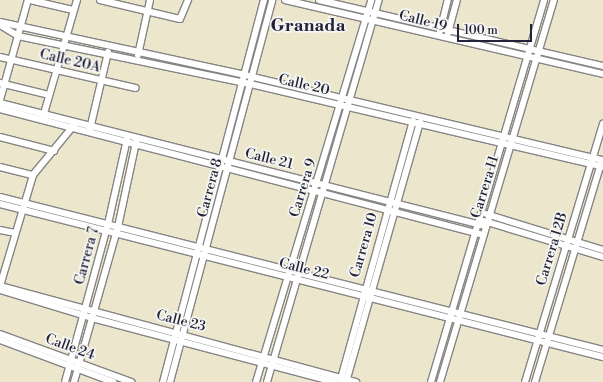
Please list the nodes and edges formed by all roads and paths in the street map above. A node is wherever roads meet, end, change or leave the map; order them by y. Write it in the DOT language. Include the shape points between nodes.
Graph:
graph roads {
  1 [pos="29,0"];
  2 [pos="77,0"];
  3 [pos="100,0"];
  4 [pos="150,0"];
  5 [pos="188,0"];
  6 [pos="264,0"];
  7 [pos="272,0"];
  8 [pos="285,0"];
  9 [pos="319,0"];
  10 [pos="371,0"];
  11 [pos="379,0"];
  12 [pos="448,0"];
  13 [pos="544,0"];
  14 [pos="554,0"];
  15 [pos="456,2"];
  16 [pos="73,10"];
  17 [pos="368,11"];
  18 [pos="148,12"];
  19 [pos="376,13"];
  20 [pos="366,19"];
  21 [pos="373,21"];
  22 [pos="0,23"];
  23 [pos="21,26"];
  24 [pos="441,28"];
  25 [pos="449,30"];
  26 [pos="18,36"];
  27 [pos="439,36"];
  28 [pos="65,37"];
  29 [pos="447,39"];
  30 [pos="64,45"];
  31 [pos="108,46"];
  32 [pos="530,49"];
  33 [pos="538,51"];
  34 [pos="138,52"];
  35 [pos="108,55"];
  36 [pos="0,57"];
  37 [pos="528,57"];
  38 [pos="536,59"];
  39 [pos="11,60"];
  40 [pos="137,60"];
  41 [pos="596,65"];
  42 [pos="603,66"];
  43 [pos="57,70"];
  44 [pos="596,72"];
  45 [pos="603,74"];
  46 [pos="248,76"];
  47 [pos="102,81"];
  48 [pos="2,83"];
  49 [pos="246,84"];
  50 [pos="135,88"];
  51 [pos="48,95"];
  52 [pos="346,100"];
  53 [pos="0,101"];
  54 [pos="344,107"];
  55 [pos="0,109"];
  56 [pos="414,115"];
  57 [pos="43,117"];
  58 [pos="421,117"];
  59 [pos="412,123"];
  60 [pos="419,124"];
  61 [pos="603,124"];
  62 [pos="74,125"];
  63 [pos="90,129"];
  64 [pos="504,136"];
  65 [pos="0,137"];
  66 [pos="137,138"];
  67 [pos="512,138"];
  68 [pos="127,139"];
  69 [pos="136,144"];
  70 [pos="501,144"];
  71 [pos="510,146"];
  72 [pos="54,151"];
  73 [pos="593,157"];
  74 [pos="603,158"];
  75 [pos="226,160"];
  76 [pos="591,164"];
  77 [pos="0,167"];
  78 [pos="601,167"];
  79 [pos="224,168"];
  80 [pos="33,175"];
  81 [pos="317,183"];
  82 [pos="324,185"];
  83 [pos="315,192"];
  84 [pos="322,193"];
  85 [pos="0,197"];
  86 [pos="485,197"];
  87 [pos="494,199"];
  88 [pos="389,202"];
  89 [pos="23,203"];
  90 [pos="0,204"];
  91 [pos="396,204"];
  92 [pos="22,209"];
  93 [pos="387,210"];
  94 [pos="394,212"];
  95 [pos="481,212"];
  96 [pos="489,215"];
  97 [pos="478,222"];
  98 [pos="108,224"];
  99 [pos="486,224"];
  100 [pos="118,227"];
  101 [pos="0,230"];
  102 [pos="106,231"];
  103 [pos="15,233"];
  104 [pos="116,233"];
  105 [pos="474,233"];
  106 [pos="482,235"];
  107 [pos="567,239"];
  108 [pos="576,242"];
  109 [pos="565,246"];
  110 [pos="198,247"];
  111 [pos="206,249"];
  112 [pos="575,249"];
  113 [pos="603,250"];
  114 [pos="196,254"];
  115 [pos="204,256"];
  116 [pos="603,257"];
  117 [pos="0,258"];
  118 [pos="8,260"];
  119 [pos="290,270"];
  120 [pos="299,273"];
  121 [pos="288,277"];
  122 [pos="297,279"];
  123 [pos="0,286"];
  124 [pos="364,289"];
  125 [pos="0,290"];
  126 [pos="372,291"];
  127 [pos="364,296"];
  128 [pos="371,298"];
  129 [pos="451,311"];
  130 [pos="85,312"];
  131 [pos="460,314"];
  132 [pos="93,315"];
  133 [pos="449,318"];
  134 [pos="458,320"];
  135 [pos="0,334"];
  136 [pos="539,334"];
  137 [pos="177,336"];
  138 [pos="548,336"];
  139 [pos="0,340"];
  140 [pos="537,340"];
  141 [pos="546,343"];
  142 [pos="603,350"];
  143 [pos="603,357"];
  144 [pos="263,358"];
  145 [pos="273,361"];
  146 [pos="70,363"];
  147 [pos="78,366"];
  148 [pos="119,380"];
  149 [pos="343,380"];
  150 [pos="65,382"];
  151 [pos="74,382"];
  152 [pos="113,382"];
  153 [pos="131,382"];
  154 [pos="163,382"];
  155 [pos="170,382"];
  156 [pos="256,382"];
  157 [pos="266,382"];
  158 [pos="335,382"];
  159 [pos="356,382"];
  160 [pos="431,382"];
  161 [pos="440,382"];
  162 [pos="525,382"];
  163 [pos="535,382"];
  1 -- 16 [label="street"];
  1 -- 23 [label="street"];
  2 -- 16 [label="street"];
  3 -- 18 [label="street"];
  4 -- 18 [label="street"];
  5 -- 18 [label="street" via="180,19"];
  6 -- 46 [label="street, Carrera 8"];
  7 -- 46 [label="street, Carrera 8"];
  8 -- 20 [label="street, Calle 19"];
  9 -- 17 [label="street, Calle 19"];
  10 -- 17 [label="street, Carrera 9"];
  11 -- 19 [label="street, Carrera 9"];
  12 -- 15 [label="street"];
  12 -- 24 [label="street"];
  13 -- 32 [label="street, Carrera 11"];
  14 -- 33 [label="street, Carrera 11"];
  15 -- 25 [label="street"];
  16 -- 28 [label="street"];
  17 -- 19 [label="street, Calle 19"];
  17 -- 20 [label="street, Carrera 9"];
  18 -- 34 [label="street"];
  19 -- 21 [label="street, Carrera 9"];
  19 -- 24 [label="street, Calle 19"];
  20 -- 21 [label="street, Calle 19"];
  20 -- 52 [label="street, Carrera 9"];
  21 -- 27 [label="street, Calle 19"];
  21 -- 52 [label="street, Carrera 9"];
  22 -- 23 [label="street, Calle 20"];
  22 -- 26 [label="street, Calle 20"];
  23 -- 26 [label="street"];
  23 -- 28 [label="street, Calle 20"];
  24 -- 25 [label="street, Calle 19"];
  24 -- 27 [label="street"];
  25 -- 29 [label="street"];
  25 -- 32 [label="street, Calle 19"];
  26 -- 30 [label="street, Calle 20"];
  26 -- 39 [label="street"];
  27 -- 29 [label="street, Calle 19"];
  28 -- 30 [label="street"];
  28 -- 31 [label="street, Calle 20"];
  29 -- 37 [label="street, Calle 19"];
  30 -- 35 [label="street, Calle 20"];
  30 -- 43 [label="street"];
  31 -- 34 [label="street, Calle 20"];
  31 -- 35 [label="street"];
  32 -- 33 [label="street, Calle 19"];
  32 -- 37 [label="street, Carrera 11"];
  33 -- 38 [label="street, Carrera 11"];
  33 -- 41 [label="street, Calle 19"];
  34 -- 40 [label="street"];
  34 -- 46 [label="street, Calle 20"];
  35 -- 40 [label="street, Calle 20"];
  35 -- 47 [label="street"];
  36 -- 39 [label="street, Calle 20A"];
  37 -- 38 [label="street, Calle 19"];
  37 -- 64 [label="street, Carrera 11"];
  38 -- 44 [label="street, Calle 19"];
  38 -- 67 [label="street, Carrera 11"];
  39 -- 43 [label="street, Calle 20A"];
  39 -- 48 [label="street"];
  40 -- 49 [label="street, Calle 20"];
  41 -- 42 [label="street, Calle 19"];
  41 -- 44 [label="street"];
  43 -- 47 [label="street, Calle 20A"];
  43 -- 51 [label="street"];
  44 -- 45 [label="street, Calle 19"];
  46 -- 49 [label="street, Carrera 8"];
  46 -- 52 [label="street, Calle 20"];
  47 -- 50 [label="street, Calle 20A"];
  47 -- 63 [label="street"];
  48 -- 51 [label="street"];
  48 -- 53 [label="street"];
  49 -- 54 [label="street, Calle 20"];
  49 -- 75 [label="street, Carrera 8"];
  51 -- 57 [label="street"];
  52 -- 54 [label="street, Carrera 9"];
  52 -- 56 [label="street, Calle 20"];
  53 -- 57 [label="street, Calle 21"];
  54 -- 59 [label="street, Calle 20"];
  54 -- 81 [label="street, Carrera 9"];
  54 -- 82 [label="street, Carrera 9"];
  55 -- 57 [label="street, Calle 21"];
  56 -- 58 [label="street, Calle 20"];
  56 -- 59 [label="street, Carrera 10"];
  57 -- 62 [label="street, Calle 21"];
  58 -- 60 [label="street, Carrera 10"];
  58 -- 64 [label="street, Calle 20"];
  59 -- 60 [label="street, Calle 20"];
  59 -- 88 [label="street, Carrera 10"];
  60 -- 70 [label="street, Calle 20"];
  60 -- 91 [label="street, Carrera 10"];
  61 -- 73 [label="street, Carrera 12B"];
  62 -- 63 [label="street, Calle 21"];
  62 -- 72 [label="street"];
  63 -- 68 [label="street, Calle 21"];
  64 -- 67 [label="street, Calle 20"];
  64 -- 70 [label="street, Carrera 11"];
  65 -- 72 [label="street"];
  66 -- 68 [label="street, Calle 21"];
  66 -- 69 [label="street, Carrera 7"];
  66 -- 75 [label="street, Calle 21"];
  67 -- 71 [label="street, Carrera 11"];
  67 -- 73 [label="street, Calle 20"];
  68 -- 69 [label="street, Calle 21"];
  68 -- 98 [label="street, Carrera 7"];
  69 -- 79 [label="street, Calle 21"];
  69 -- 100 [label="street, Carrera 7"];
  70 -- 71 [label="street, Calle 20"];
  70 -- 86 [label="street, Carrera 11"];
  71 -- 76 [label="street, Calle 20"];
  71 -- 87 [label="street, Carrera 11"];
  72 -- 80 [label="street"];
  73 -- 74 [label="street, Calle 20"];
  73 -- 76 [label="street, Carrera 12B"];
  74 -- 78 [label="street, Carrera 12B"];
  75 -- 79 [label="street, Carrera 8"];
  75 -- 81 [label="street, Calle 21"];
  76 -- 78 [label="street, Calle 20"];
  76 -- 107 [label="street, Carrera 12B"];
  77 -- 80 [label="street"];
  78 -- 108 [label="street, Carrera 12B"];
  79 -- 83 [label="street, Calle 21"];
  79 -- 110 [label="street, Carrera 8"];
  79 -- 111 [label="street, Carrera 8"];
  80 -- 89 [label="street"];
  81 -- 82 [label="street, Calle 21"];
  81 -- 83 [label="street, Carrera 9"];
  82 -- 84 [label="street, Carrera 9"];
  82 -- 88 [label="street, Calle 21"];
  83 -- 84 [label="street, Calle 21"];
  83 -- 119 [label="street, Carrera 9"];
  84 -- 93 [label="street, Calle 21"];
  84 -- 120 [label="street, Carrera 9"];
  85 -- 89 [label="street, Calle 22"];
  86 -- 87 [label="street"];
  86 -- 95 [label="street, Carrera 11"];
  87 -- 96 [label="street, Carrera 11"];
  88 -- 91 [label="street, Calle 21"];
  88 -- 93 [label="street, Carrera 10"];
  89 -- 92 [label="street"];
  89 -- 98 [label="street, Calle 22"];
  90 -- 92 [label="street, Calle 22"];
  91 -- 94 [label="street, Carrera 10"];
  91 -- 97 [label="street, Calle 21"];
  92 -- 102 [label="street, Calle 22"];
  92 -- 103 [label="street"];
  93 -- 94 [label="street, Calle 21"];
  93 -- 124 [label="street, Carrera 10"];
  94 -- 105 [label="street, Calle 21"];
  94 -- 126 [label="street, Carrera 10"];
  95 -- 96 [label="street"];
  95 -- 97 [label="street, Carrera 11"];
  96 -- 99 [label="street, Carrera 11"];
  96 -- 107 [label="street"];
  97 -- 99 [label="street, Calle 21"];
  97 -- 105 [label="street, Carrera 11"];
  98 -- 100 [label="street, Calle 22"];
  98 -- 102 [label="street, Carrera 7"];
  99 -- 106 [label="street, Carrera 11"];
  99 -- 109 [label="street, Calle 21"];
  100 -- 104 [label="street, Carrera 7"];
  100 -- 110 [label="street, Calle 22"];
  101 -- 103 [label="street"];
  102 -- 104 [label="street, Calle 22"];
  102 -- 130 [label="street, Carrera 7"];
  103 -- 118 [label="street"];
  104 -- 114 [label="street, Calle 22"];
  104 -- 132 [label="street, Carrera 7"];
  105 -- 106 [label="street, Calle 21"];
  105 -- 129 [label="street, Carrera 11"];
  106 -- 131 [label="street, Carrera 11"];
  107 -- 108 [label="street"];
  107 -- 109 [label="street, Carrera 12B"];
  108 -- 112 [label="street, Carrera 12B"];
  108 -- 113 [label="street"];
  109 -- 112 [label="street, Calle 21"];
  109 -- 136 [label="street, Carrera 12B"];
  110 -- 111 [label="street, Calle 22"];
  110 -- 114 [label="street, Carrera 8"];
  111 -- 115 [label="street, Carrera 8"];
  111 -- 119 [label="street, Calle 22"];
  112 -- 116 [label="street, Calle 21"];
  112 -- 138 [label="street, Carrera 12B"];
  114 -- 115 [label="street, Calle 22"];
  114 -- 137 [label="street, Carrera 8"];
  115 -- 121 [label="street, Calle 22"];
  115 -- 137 [label="street, Carrera 8"];
  117 -- 118 [label="street"];
  118 -- 123 [label="street"];
  119 -- 120 [label="street, Calle 22"];
  119 -- 121 [label="street, Carrera 9"];
  120 -- 122 [label="street, Carrera 9"];
  120 -- 124 [label="street, Calle 22"];
  121 -- 122 [label="street, Calle 22"];
  121 -- 144 [label="street, Carrera 9"];
  122 -- 127 [label="street, Calle 22"];
  122 -- 145 [label="street, Carrera 9"];
  123 -- 130 [label="street, Calle 23"];
  124 -- 126 [label="street, Calle 22"];
  124 -- 127 [label="street, Carrera 10"];
  125 -- 130 [label="street, Calle 23"];
  126 -- 128 [label="street, Carrera 10"];
  126 -- 129 [label="street, Calle 22"];
  127 -- 128 [label="street, Calle 22"];
  127 -- 149 [label="street, Carrera 10"];
  128 -- 133 [label="street, Calle 22"];
  128 -- 149 [label="street, Carrera 10"];
  129 -- 131 [label="street, Calle 22"];
  129 -- 133 [label="street, Carrera 11"];
  130 -- 132 [label="street, Calle 23"];
  130 -- 146 [label="street, Carrera 7"];
  131 -- 134 [label="street, Carrera 11"];
  131 -- 136 [label="street, Calle 22"];
  132 -- 137 [label="street, Calle 23"];
  132 -- 147 [label="street, Carrera 7"];
  133 -- 134 [label="street, Calle 22"];
  133 -- 160 [label="street, Carrera 11"];
  134 -- 140 [label="street, Calle 22"];
  134 -- 161 [label="street, Carrera 11"];
  135 -- 146 [label="street, Calle 24"];
  136 -- 138 [label="street, Calle 22"];
  136 -- 140 [label="street, Carrera 12B"];
  137 -- 144 [label="street, Calle 23"];
  137 -- 154 [label="street, Carrera 8"];
  137 -- 155 [label="street, Carrera 8"];
  138 -- 141 [label="street, Carrera 12B"];
  138 -- 142 [label="street, Calle 22"];
  139 -- 146 [label="street, Calle 24"];
  140 -- 141 [label="street, Calle 22"];
  140 -- 162 [label="street, Carrera 12B"];
  141 -- 143 [label="street, Calle 22"];
  141 -- 163 [label="street, Carrera 12B"];
  144 -- 145 [label="street, Calle 23"];
  144 -- 156 [label="street, Carrera 9"];
  145 -- 149 [label="street, Calle 23"];
  145 -- 157 [label="street, Carrera 9"];
  145 -- 158 [label="street, Calle 23"];
  146 -- 147 [label="street, Calle 24"];
  146 -- 150 [label="street, Carrera 7"];
  147 -- 148 [label="street, Calle 24"];
  147 -- 151 [label="street, Carrera 7"];
  147 -- 152 [label="street, Calle 24"];
  148 -- 153 [label="street, Calle 24"];
  149 -- 159 [label="street, Calle 23"];
}
